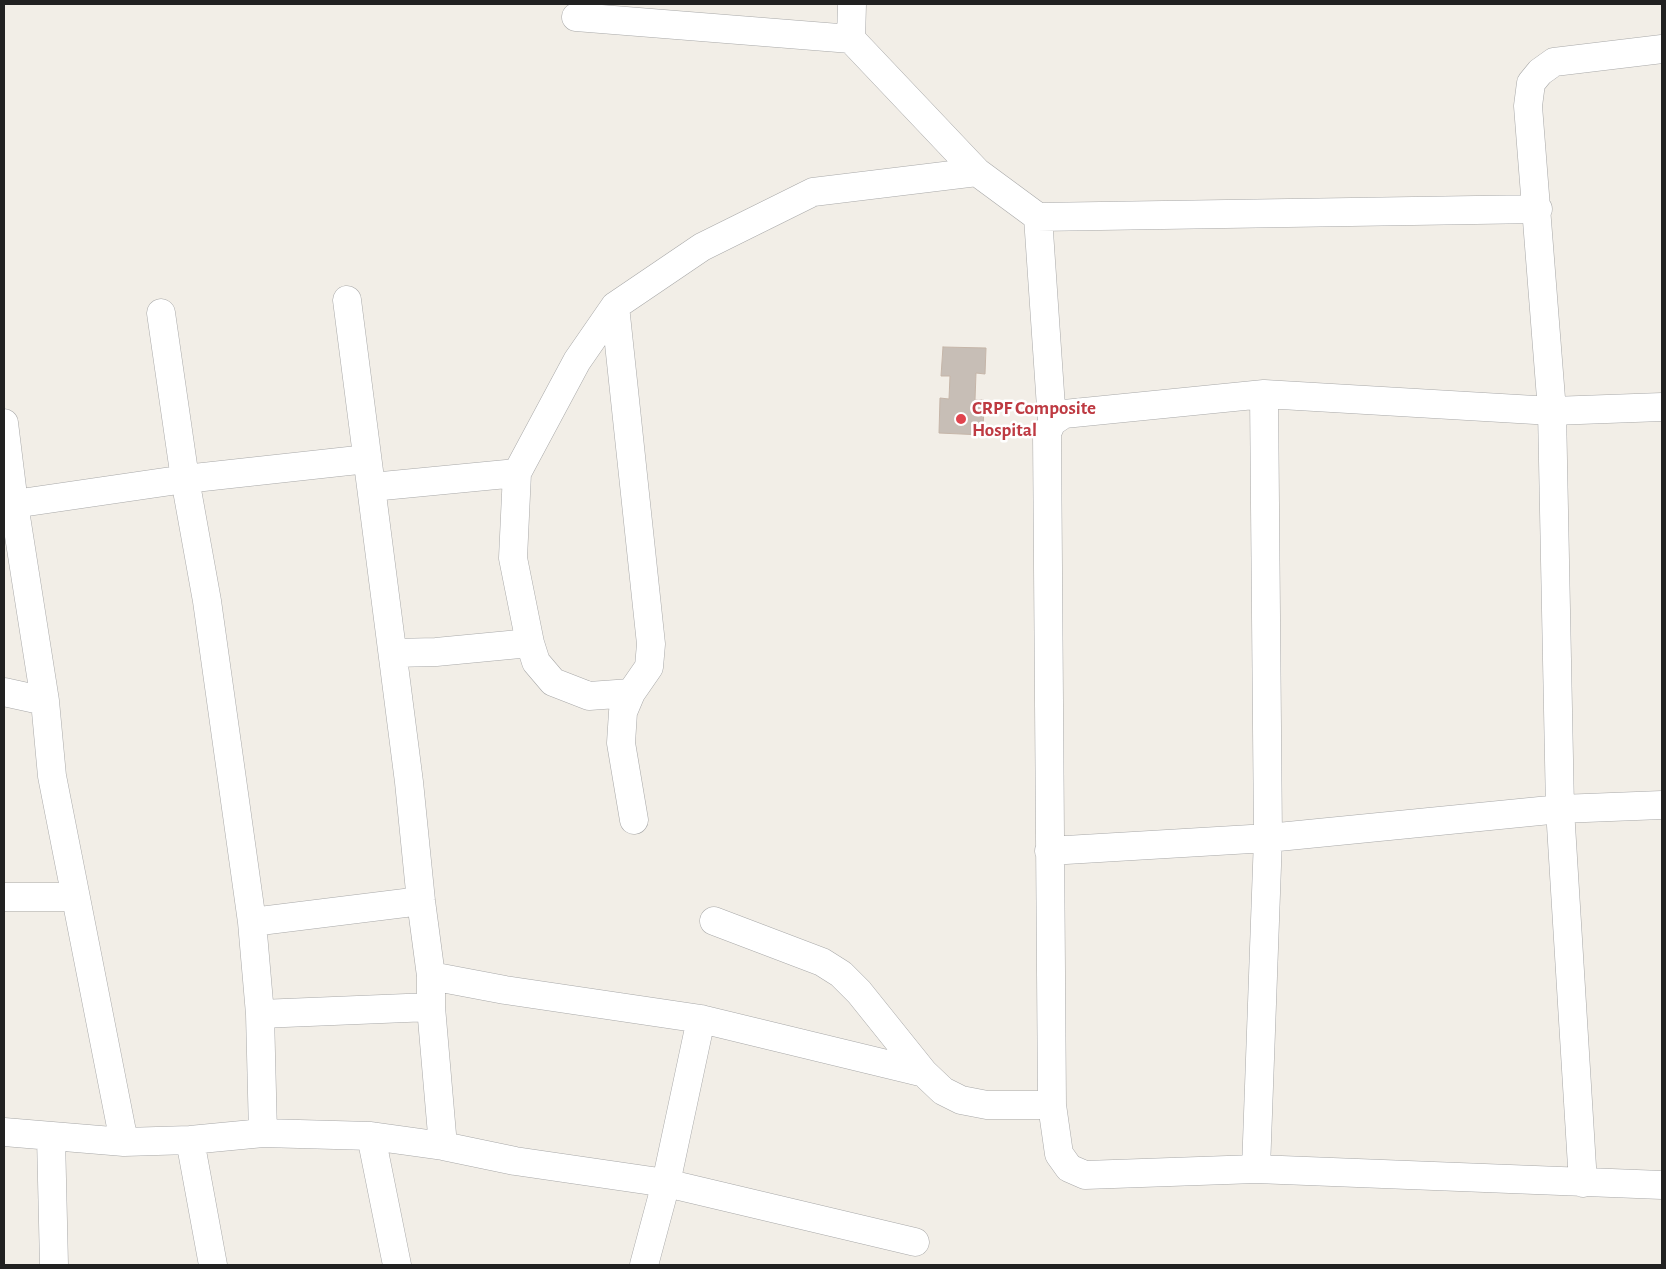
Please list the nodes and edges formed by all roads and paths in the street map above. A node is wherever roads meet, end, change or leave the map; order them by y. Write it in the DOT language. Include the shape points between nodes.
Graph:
graph roads {
  1 [pos="852,4"];
  2 [pos="576,17"];
  3 [pos="851,39"];
  4 [pos="1662,49"];
  5 [pos="977,172"];
  6 [pos="1538,209"];
  7 [pos="1038,217"];
  8 [pos="347,300"];
  9 [pos="615,306"];
  10 [pos="161,313"];
  11 [pos="1264,394"];
  12 [pos="1662,407"];
  13 [pos="1552,411"];
  14 [pos="1052,422"];
  15 [pos="4,423"];
  16 [pos="367,459"];
  17 [pos="516,473"];
  18 [pos="185,479"];
  19 [pos="372,487"];
  20 [pos="14,504"];
  21 [pos="530,643"];
  22 [pos="393,653"];
  23 [pos="4,692"];
  24 [pos="631,693"];
  25 [pos="45,700"];
  26 [pos="1662,804"];
  27 [pos="1560,809"];
  28 [pos="634,820"];
  29 [pos="1268,838"];
  30 [pos="1049,852"];
  31 [pos="4,897"];
  32 [pos="75,897"];
  33 [pos="421,902"];
  34 [pos="714,921"];
  35 [pos="252,922"];
  36 [pos="431,976"];
  37 [pos="431,1007"];
  38 [pos="260,1014"];
  39 [pos="702,1019"];
  40 [pos="924,1073"];
  41 [pos="1052,1105"];
  42 [pos="4,1132"];
  43 [pos="263,1133"];
  44 [pos="371,1136"];
  45 [pos="51,1137"];
  46 [pos="190,1140"];
  47 [pos="124,1142"];
  48 [pos="443,1146"];
  49 [pos="1256,1168"];
  50 [pos="1582,1183"];
  51 [pos="666,1184"];
  52 [pos="1662,1185"];
  53 [pos="915,1242"];
  54 [pos="54,1265"];
  55 [pos="213,1265"];
  56 [pos="397,1265"];
  57 [pos="644,1265"];
  1 -- 3 [label="street"];
  2 -- 3 [label="street"];
  3 -- 5 [label="street"];
  4 -- 6 [label="street" via="1554,62 1531,83 1528,106"];
  5 -- 7 [label="street"];
  5 -- 9 [label="street" via="813,192 702,246"];
  6 -- 7 [label="street"];
  6 -- 13 [label="street"];
  7 -- 14 [label="street"];
  8 -- 16 [label="street"];
  9 -- 17 [label="street" via="577,361"];
  9 -- 24 [label="street" via="651,644 649,667"];
  10 -- 18 [label="street"];
  11 -- 13 [label="street"];
  11 -- 14 [label="street" via="1082,411 1064,414"];
  11 -- 29 [label="street"];
  12 -- 13 [label="street"];
  13 -- 27 [label="street"];
  14 -- 30 [label="street" via="1047,433"];
  15 -- 20 [label="street"];
  16 -- 18 [label="street"];
  16 -- 19 [label="street"];
  17 -- 19 [label="street"];
  17 -- 21 [label="street" via="514,558"];
  18 -- 20 [label="street"];
  18 -- 35 [label="street" via="207,601"];
  19 -- 22 [label="street"];
  20 -- 25 [label="street"];
  21 -- 22 [label="street"];
  21 -- 24 [label="street" via="536,662 553,682 589,696"];
  22 -- 33 [label="street"];
  23 -- 25 [label="street"];
  24 -- 28 [label="street" via="623,712 621,743"];
  25 -- 32 [label="street" via="52,776"];
  26 -- 27 [label="street"];
  27 -- 29 [label="street"];
  27 -- 50 [label="street"];
  29 -- 30 [label="street"];
  29 -- 49 [label="street"];
  30 -- 41 [label="street"];
  31 -- 32 [label="street"];
  32 -- 47 [label="street"];
  33 -- 35 [label="street"];
  33 -- 36 [label="street"];
  34 -- 40 [label="street" via="822,962 841,974"];
  35 -- 38 [label="street"];
  36 -- 37 [label="street"];
  36 -- 39 [label="street"];
  37 -- 38 [label="street"];
  37 -- 48 [label="street"];
  38 -- 43 [label="street"];
  39 -- 40 [label="street"];
  39 -- 51 [label="street"];
  40 -- 41 [label="street" via="943,1091 961,1100 986,1105"];
  41 -- 49 [label="street" via="1058,1154 1069,1168 1085,1175"];
  42 -- 45 [label="street"];
  43 -- 44 [label="street"];
  43 -- 46 [label="street"];
  44 -- 48 [label="street"];
  44 -- 56 [label="street"];
  45 -- 47 [label="street"];
  45 -- 54 [label="street"];
  46 -- 47 [label="street"];
  46 -- 55 [label="street"];
  48 -- 51 [label="street" via="515,1161"];
  49 -- 50 [label="street"];
  50 -- 52 [label="street"];
  51 -- 53 [label="street"];
  51 -- 57 [label="street"];
}
